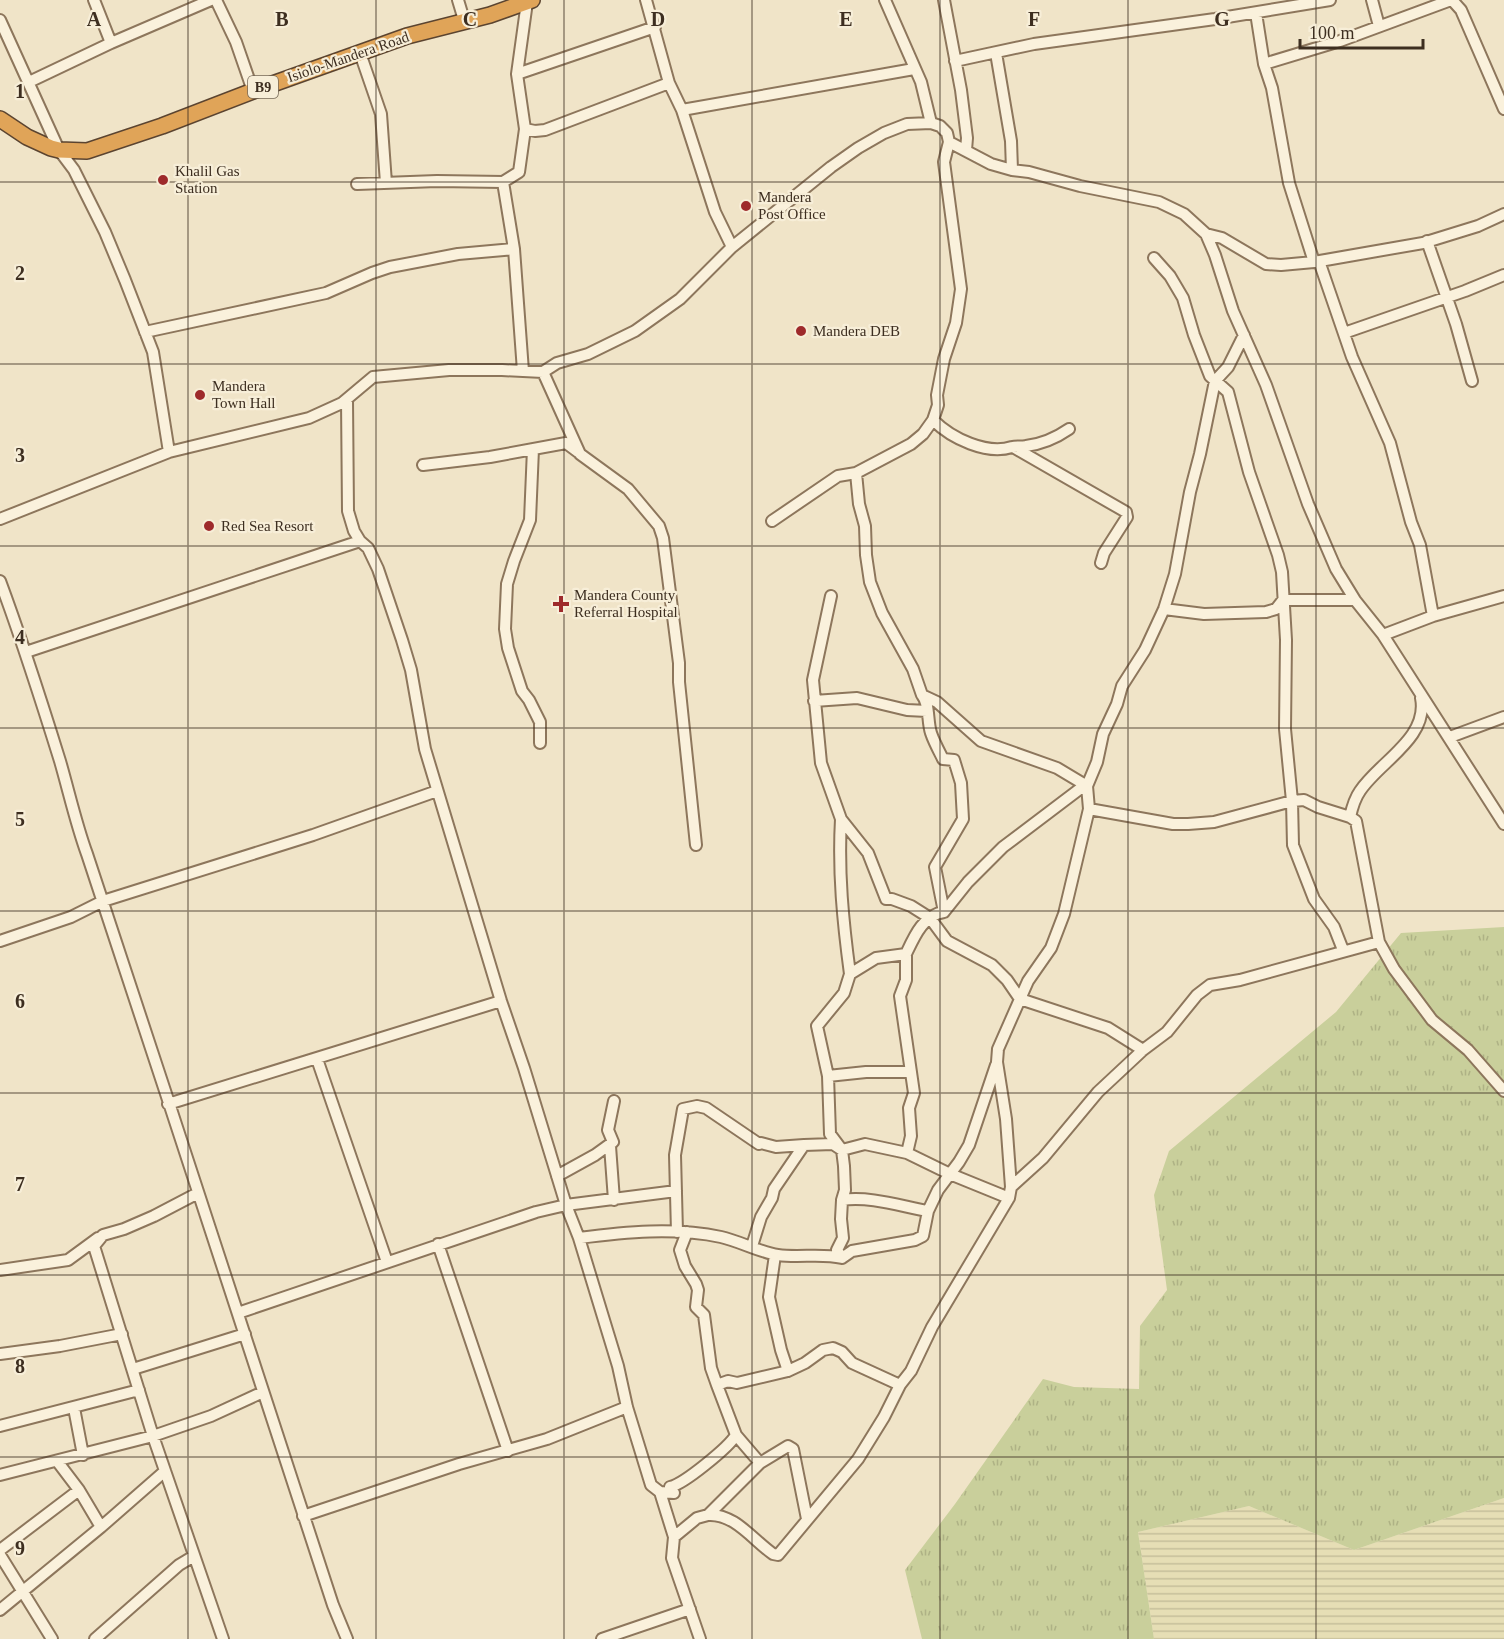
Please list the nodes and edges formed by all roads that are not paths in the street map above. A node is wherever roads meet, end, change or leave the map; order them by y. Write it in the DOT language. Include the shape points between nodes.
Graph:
graph roads {
  1 [pos="94,0"];
  2 [pos="211,0"];
  3 [pos="216,0"];
  4 [pos="458,0"];
  5 [pos="646,0"];
  6 [pos="885,0"];
  7 [pos="944,0"];
  8 [pos="1330,0"];
  9 [pos="1372,0"];
  10 [pos="1452,0"];
  11 [pos="529,1"];
  12 [pos="1256,13"];
  13 [pos="0,20"];
  14 [pos="464,20"];
  15 [pos="1379,26"];
  16 [pos="655,27"];
  17 [pos="111,43"];
  18 [pos="360,53"];
  19 [pos="996,53"];
  20 [pos="955,61"];
  21 [pos="1263,64"];
  22 [pos="914,69"];
  23 [pos="517,74"];
  24 [pos="29,82"];
  25 [pos="669,83"];
  26 [pos="253,91"];
  27 [pos="1504,109"];
  28 [pos="682,110"];
  29 [pos="0,119"];
  30 [pos="931,123"];
  31 [pos="525,129"];
  32 [pos="949,142"];
  33 [pos="58,150"];
  34 [pos="966,150"];
  35 [pos="1012,170"];
  36 [pos="503,182"];
  37 [pos="386,183"];
  38 [pos="357,184"];
  39 [pos="1504,214"];
  40 [pos="1206,234"];
  41 [pos="1427,241"];
  42 [pos="732,247"];
  43 [pos="513,249"];
  44 [pos="1154,258"];
  45 [pos="1317,262"];
  46 [pos="1504,275"];
  47 [pos="1447,297"];
  48 [pos="145,332"];
  49 [pos="1344,333"];
  50 [pos="1244,335"];
  51 [pos="523,371"];
  52 [pos="543,372"];
  53 [pos="1215,381"];
  54 [pos="1472,381"];
  55 [pos="347,399"];
  56 [pos="933,420"];
  57 [pos="1069,429"];
  58 [pos="1013,447"];
  59 [pos="533,449"];
  60 [pos="169,452"];
  61 [pos="580,454"];
  62 [pos="423,465"];
  63 [pos="856,473"];
  64 [pos="0,519"];
  65 [pos="772,521"];
  66 [pos="360,541"];
  67 [pos="1101,562"];
  68 [pos="0,581"];
  69 [pos="681,593"];
  70 [pos="670,594"];
  71 [pos="831,596"];
  72 [pos="1504,596"];
  73 [pos="1283,600"];
  74 [pos="1355,600"];
  75 [pos="1164,609"];
  76 [pos="1433,616"];
  77 [pos="1383,635"];
  78 [pos="26,652"];
  79 [pos="921,695"];
  80 [pos="1420,695"];
  81 [pos="814,701"];
  82 [pos="927,711"];
  83 [pos="1504,717"];
  84 [pos="1450,737"];
  85 [pos="540,743"];
  86 [pos="1086,785"];
  87 [pos="437,791"];
  88 [pos="1292,801"];
  89 [pos="1089,809"];
  90 [pos="1350,817"];
  91 [pos="841,819"];
  92 [pos="1504,824"];
  93 [pos="696,845"];
  94 [pos="103,901"];
  95 [pos="944,912"];
  96 [pos="930,918"];
  97 [pos="0,941"];
  98 [pos="1379,942"];
  99 [pos="1343,951"];
  100 [pos="906,954"];
  101 [pos="850,974"];
  102 [pos="1020,999"];
  103 [pos="501,1001"];
  104 [pos="1143,1050"];
  105 [pos="317,1059"];
  106 [pos="997,1062"];
  107 [pos="911,1072"];
  108 [pos="828,1076"];
  109 [pos="1504,1091"];
  110 [pos="614,1101"];
  111 [pos="168,1104"];
  112 [pos="804,1145"];
  113 [pos="610,1146"];
  114 [pos="842,1150"];
  115 [pos="907,1153"];
  116 [pos="950,1174"];
  117 [pos="557,1176"];
  118 [pos="1011,1187"];
  119 [pos="676,1191"];
  120 [pos="198,1193"];
  121 [pos="1009,1198"];
  122 [pos="614,1200"];
  123 [pos="842,1200"];
  124 [pos="566,1205"];
  125 [pos="928,1211"];
  126 [pos="682,1232"];
  127 [pos="103,1235"];
  128 [pos="579,1238"];
  129 [pos="438,1244"];
  130 [pos="752,1246"];
  131 [pos="775,1255"];
  132 [pos="842,1257"];
  133 [pos="387,1262"];
  134 [pos="0,1270"];
  135 [pos="238,1312"];
  136 [pos="122,1334"];
  137 [pos="245,1334"];
  138 [pos="0,1354"];
  139 [pos="133,1369"];
  140 [pos="788,1371"];
  141 [pos="717,1385"];
  142 [pos="900,1385"];
  143 [pos="139,1390"];
  144 [pos="263,1392"];
  145 [pos="627,1407"];
  146 [pos="74,1408"];
  147 [pos="0,1426"];
  148 [pos="736,1435"];
  149 [pos="153,1436"];
  150 [pos="507,1450"];
  151 [pos="83,1455"];
  152 [pos="57,1461"];
  153 [pos="760,1463"];
  154 [pos="165,1471"];
  155 [pos="0,1475"];
  156 [pos="79,1490"];
  157 [pos="660,1492"];
  158 [pos="708,1515"];
  159 [pos="303,1516"];
  160 [pos="807,1519"];
  161 [pos="101,1527"];
  162 [pos="674,1537"];
  163 [pos="0,1550"];
  164 [pos="0,1555"];
  165 [pos="194,1556"];
  166 [pos="22,1591"];
  167 [pos="690,1609"];
  168 [pos="0,1610"];
  169 [pos="52,1639"];
  170 [pos="95,1639"];
  171 [pos="222,1639"];
  172 [pos="347,1639"];
  173 [pos="602,1639"];
  174 [pos="700,1639"];
  1 -- 17 [label="street"];
  2 -- 17 [label="street"];
  3 -- 26 [label="street"];
  4 -- 14 [label="street"];
  5 -- 16 [label="street"];
  6 -- 22 [label="street"];
  7 -- 20 [label="street"];
  8 -- 12 [label="street"];
  9 -- 15 [label="street"];
  10 -- 15 [label="street"];
  10 -- 27 [label="street" via="1461,10"];
  11 -- 14 [label="highway, Isiolo-Mandera Road / B9"];
  11 -- 23 [label="street"];
  12 -- 19 [label="street" via="1034,44"];
  12 -- 21 [label="street"];
  13 -- 24 [label="street"];
  14 -- 18 [label="highway, Isiolo-Mandera Road / B9"];
  15 -- 21 [label="street"];
  16 -- 23 [label="street"];
  16 -- 25 [label="street"];
  17 -- 24 [label="street"];
  18 -- 26 [label="highway, Isiolo-Mandera Road / B9"];
  18 -- 37 [label="street" via="381,114"];
  19 -- 20 [label="street"];
  19 -- 35 [label="street"];
  20 -- 34 [label="street"];
  21 -- 45 [label="street" via="1272,88 1289,183"];
  22 -- 28 [label="street"];
  22 -- 30 [label="street"];
  23 -- 31 [label="street"];
  24 -- 33 [label="street"];
  25 -- 28 [label="street"];
  25 -- 31 [label="street" via="545,130"];
  26 -- 33 [label="highway, Isiolo-Mandera Road / B9" via="104,146 87,151"];
  28 -- 42 [label="street" via="715,212"];
  29 -- 33 [label="highway, Isiolo-Mandera Road / B9"];
  30 -- 32 [label="street" via="947,133"];
  30 -- 42 [label="street" via="907,124 858,148"];
  31 -- 36 [label="street" via="519,172"];
  32 -- 34 [label="street"];
  32 -- 56 [label="street" via="944,162 961,289"];
  33 -- 48 [label="street" via="74,170 105,232"];
  34 -- 35 [label="street"];
  35 -- 40 [label="street" via="1159,202 1184,214"];
  36 -- 37 [label="street"];
  36 -- 43 [label="street"];
  37 -- 38 [label="street"];
  39 -- 41 [label="street"];
  40 -- 45 [label="street" via="1222,238 1266,264"];
  40 -- 50 [label="street"];
  41 -- 45 [label="street"];
  41 -- 47 [label="street"];
  42 -- 52 [label="street" via="699,282 650,321 597,350 557,363"];
  43 -- 48 [label="street" via="458,254 390,267 326,293"];
  43 -- 51 [label="street"];
  44 -- 53 [label="street" via="1183,298 1201,356"];
  45 -- 49 [label="street"];
  46 -- 47 [label="street"];
  47 -- 49 [label="street"];
  47 -- 54 [label="street"];
  48 -- 60 [label="street" via="153,352"];
  49 -- 76 [label="street" via="1390,443 1420,545"];
  50 -- 53 [label="street" via="1228,367"];
  50 -- 74 [label="street" via="1272,400 1308,504 1336,569"];
  51 -- 52 [label="street"];
  51 -- 55 [label="street" via="449,370 383,375 366,381"];
  52 -- 61 [label="street"];
  53 -- 73 [label="street" via="1228,392 1249,472 1278,555"];
  53 -- 75 [label="street" via="1175,574"];
  55 -- 60 [label="street" via="309,418"];
  55 -- 66 [label="street" via="348,511"];
  56 -- 58 [label="street" via="966,442 1008,450"];
  56 -- 63 [label="street" via="911,444"];
  57 -- 58 [label="street" via="1054,439"];
  58 -- 67 [label="street" via="1126,512 1127,517"];
  59 -- 61 [label="street" via="566,444"];
  59 -- 62 [label="street"];
  59 -- 85 [label="street" via="530,520 507,584 505,629 522,691 540,722"];
  60 -- 64 [label="street"];
  61 -- 70 [label="street" via="628,489 659,526"];
  63 -- 65 [label="street" via="838,476"];
  63 -- 79 [label="street" via="870,582 913,669"];
  66 -- 78 [label="street"];
  66 -- 87 [label="street" via="378,569 402,640 424,749"];
  68 -- 78 [label="street"];
  69 -- 70 [label="street"];
  70 -- 93 [label="street"];
  71 -- 81 [label="street" via="815,668"];
  72 -- 76 [label="street"];
  73 -- 74 [label="street"];
  73 -- 75 [label="street" via="1276,609 1266,612 1204,614"];
  73 -- 88 [label="street" via="1285,729"];
  74 -- 77 [label="street"];
  75 -- 86 [label="street" via="1122,686"];
  76 -- 77 [label="street"];
  77 -- 80 [label="street"];
  78 -- 94 [label="street"];
  79 -- 82 [label="street"];
  79 -- 86 [label="street" via="937,702 981,741 1057,768"];
  80 -- 84 [label="street"];
  80 -- 90 [label="street" via="1422,717 1414,733 1359,792"];
  81 -- 82 [label="street" via="857,698"];
  81 -- 91 [label="street" via="821,763"];
  82 -- 95 [label="street" via="938,749 943,759 954,760 961,783 963,819 935,867"];
  83 -- 84 [label="street"];
  84 -- 92 [label="street"];
  86 -- 89 [label="street"];
  86 -- 95 [label="street" via="1003,847"];
  87 -- 94 [label="street" via="313,835"];
  87 -- 103 [label="street"];
  88 -- 89 [label="street" via="1214,822 1188,824"];
  88 -- 90 [label="street" via="1304,800"];
  88 -- 99 [label="street" via="1293,845 1314,899 1334,927"];
  89 -- 102 [label="street" via="1064,914 1051,948"];
  90 -- 98 [label="street" via="1356,821"];
  91 -- 96 [label="street" via="868,853 886,899 911,906"];
  91 -- 101 [label="street" via="841,904"];
  94 -- 97 [label="street"];
  94 -- 111 [label="street"];
  95 -- 96 [label="street"];
  96 -- 100 [label="street" via="918,930"];
  96 -- 102 [label="street" via="947,941 992,965"];
  98 -- 99 [label="street"];
  98 -- 109 [label="street" via="1423,1010 1468,1050"];
  99 -- 104 [label="street" via="1210,986 1197,995 1167,1032"];
  100 -- 101 [label="street" via="876,958"];
  100 -- 107 [label="street" via="906,980 900,996"];
  101 -- 108 [label="street" via="844,993 817,1026"];
  102 -- 104 [label="street" via="1108,1028"];
  102 -- 106 [label="street" via="998,1049"];
  103 -- 105 [label="street"];
  103 -- 117 [label="street"];
  104 -- 118 [label="street" via="1098,1092 1043,1158"];
  105 -- 111 [label="street"];
  105 -- 133 [label="street"];
  106 -- 116 [label="street" via="969,1145"];
  106 -- 118 [label="street"];
  107 -- 108 [label="street"];
  107 -- 115 [label="street" via="914,1093 909,1108 911,1136"];
  108 -- 114 [label="street" via="830,1134"];
  110 -- 113 [label="street" via="608,1130 613,1142"];
  111 -- 120 [label="street"];
  112 -- 114 [label="street" via="833,1144"];
  112 -- 119 [label="street" via="776,1148 759,1144 706,1108 683,1109 676,1144"];
  112 -- 130 [label="street" via="774,1189"];
  113 -- 117 [label="street"];
  113 -- 122 [label="street"];
  114 -- 115 [label="street" via="865,1144"];
  114 -- 123 [label="street"];
  115 -- 116 [label="street"];
  116 -- 121 [label="street"];
  116 -- 125 [label="street"];
  117 -- 124 [label="street"];
  118 -- 121 [label="street"];
  119 -- 122 [label="street"];
  119 -- 126 [label="street"];
  120 -- 127 [label="street" via="154,1216"];
  120 -- 135 [label="street"];
  121 -- 142 [label="street"];
  122 -- 124 [label="street"];
  123 -- 125 [label="street"];
  123 -- 132 [label="street" via="843,1238 837,1250"];
  124 -- 128 [label="street"];
  124 -- 129 [label="street"];
  125 -- 132 [label="street" via="922,1236 852,1251"];
  126 -- 128 [label="street"];
  126 -- 130 [label="street"];
  126 -- 141 [label="street" via="680,1250 698,1290 696,1307 704,1315"];
  127 -- 134 [label="street" via="68,1260"];
  127 -- 136 [label="street" via="94,1246"];
  128 -- 145 [label="street"];
  129 -- 133 [label="street"];
  129 -- 150 [label="street"];
  130 -- 131 [label="street"];
  131 -- 132 [label="street"];
  131 -- 140 [label="street" via="769,1297"];
  133 -- 135 [label="street"];
  135 -- 137 [label="street"];
  136 -- 138 [label="street"];
  136 -- 139 [label="street"];
  137 -- 139 [label="street"];
  137 -- 144 [label="street"];
  139 -- 143 [label="street"];
  140 -- 141 [label="street"];
  140 -- 142 [label="street" via="833,1348 852,1363"];
  141 -- 148 [label="street"];
  142 -- 160 [label="street" via="858,1459"];
  143 -- 146 [label="street"];
  143 -- 149 [label="street"];
  144 -- 149 [label="street"];
  144 -- 159 [label="street"];
  145 -- 150 [label="street" via="547,1439"];
  145 -- 157 [label="street" via="651,1485"];
  146 -- 147 [label="street"];
  146 -- 151 [label="street"];
  148 -- 153 [label="street"];
  148 -- 157 [label="street" via="693,1476 670,1487 674,1493"];
  149 -- 151 [label="street"];
  149 -- 154 [label="street"];
  150 -- 159 [label="street"];
  151 -- 152 [label="street"];
  152 -- 155 [label="street"];
  152 -- 156 [label="street"];
  153 -- 158 [label="street"];
  153 -- 160 [label="street" via="788,1446 793,1449"];
  154 -- 161 [label="street"];
  154 -- 165 [label="street"];
  156 -- 161 [label="street"];
  156 -- 163 [label="street"];
  157 -- 162 [label="street"];
  158 -- 160 [label="street" via="720,1514 736,1523 778,1555"];
  158 -- 162 [label="street" via="697,1518"];
  159 -- 172 [label="street"];
  161 -- 166 [label="street"];
  162 -- 167 [label="street" via="672,1558"];
  164 -- 166 [label="street"];
  165 -- 170 [label="street"];
  165 -- 171 [label="street"];
  166 -- 168 [label="street"];
  166 -- 169 [label="street"];
  167 -- 173 [label="street"];
  167 -- 174 [label="street"];
}
